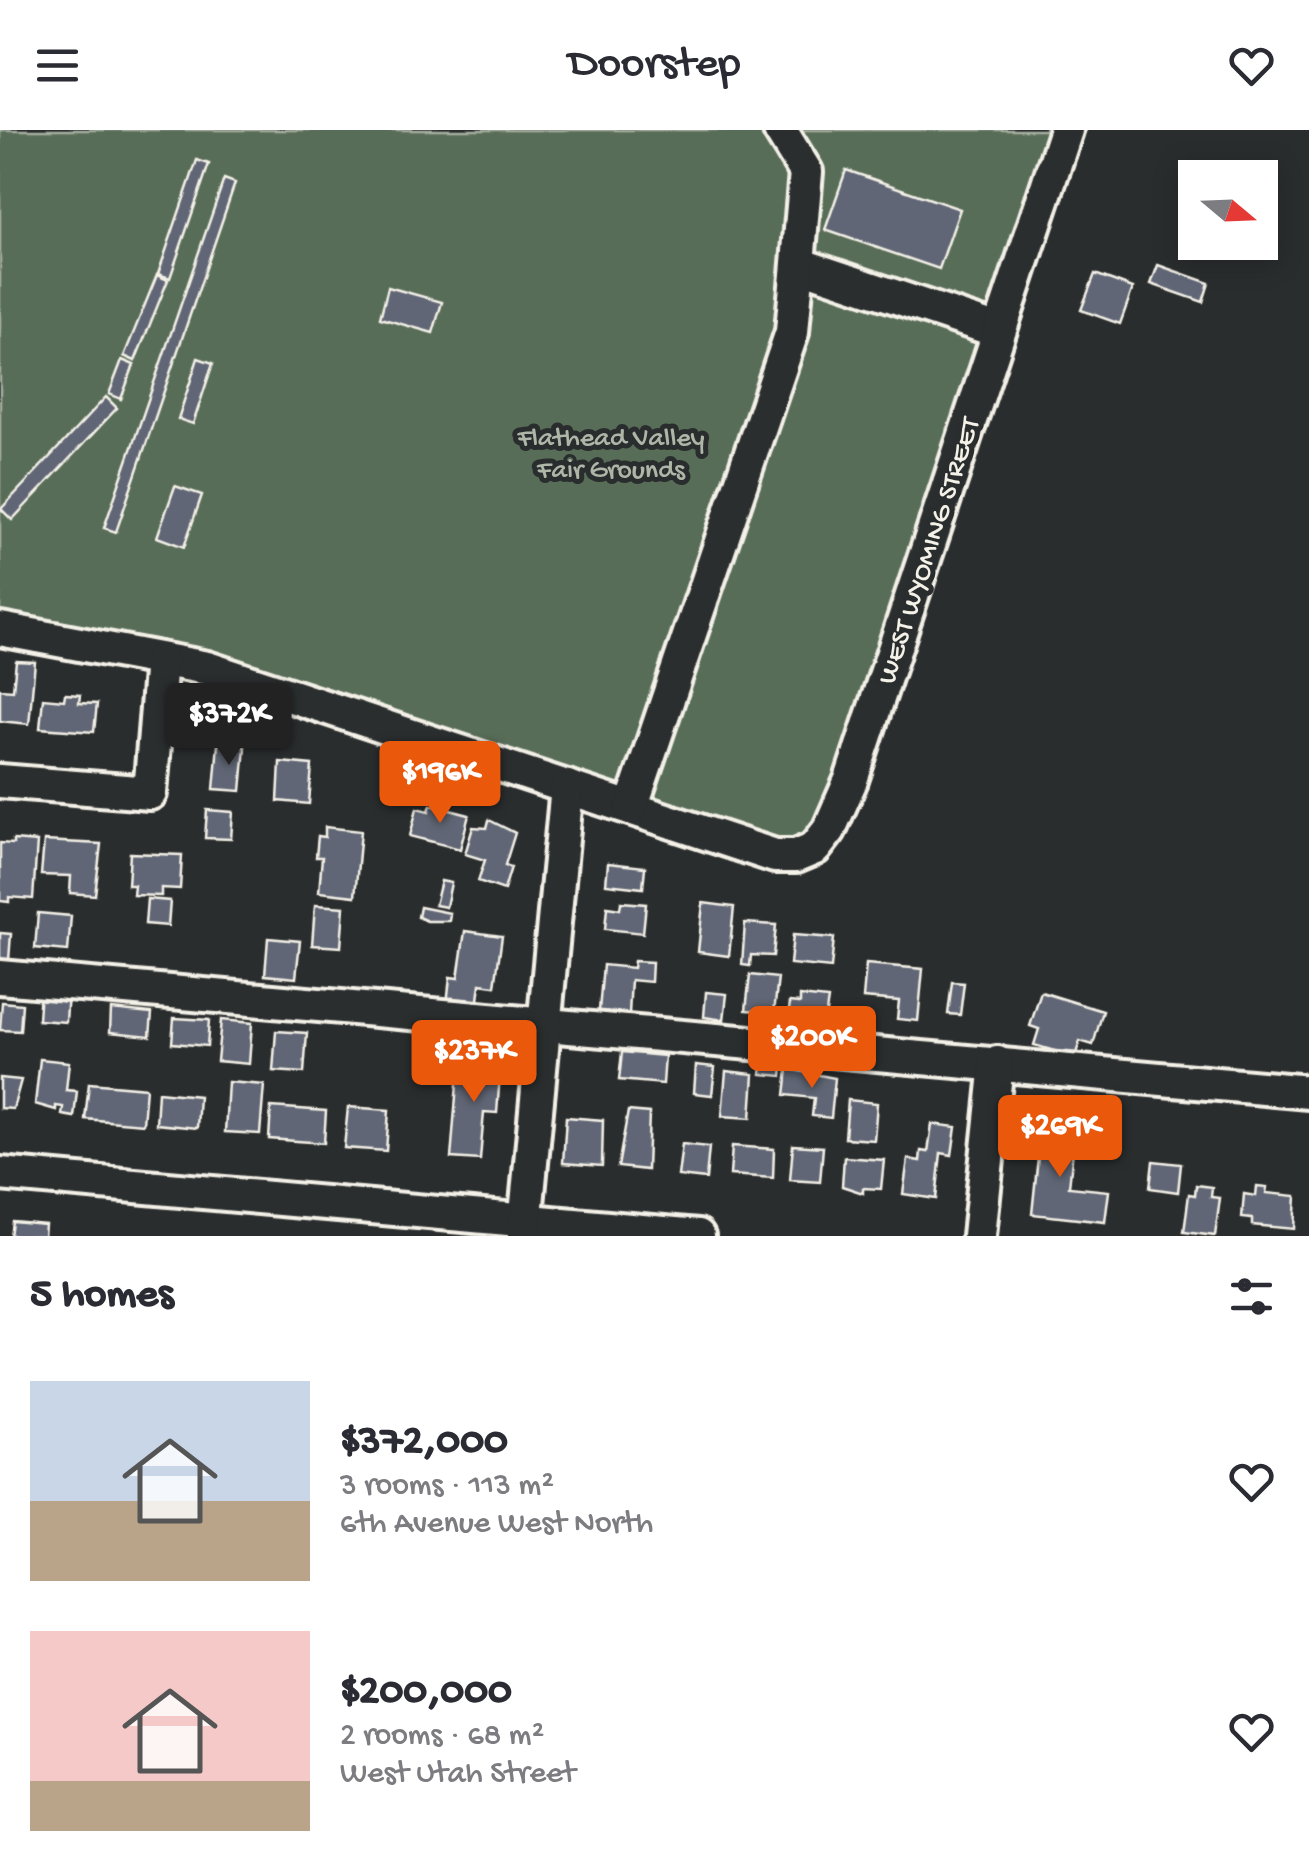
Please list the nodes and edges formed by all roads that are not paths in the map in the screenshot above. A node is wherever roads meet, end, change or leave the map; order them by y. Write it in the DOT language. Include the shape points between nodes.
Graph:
graph roads {
  1 [pos="780,130"];
  2 [pos="1066,130"];
  3 [pos="801,265"];
  4 [pos="998,330"];
  5 [pos="0,629"];
  6 [pos="161,660"];
  7 [pos="0,781"];
  8 [pos="567,787"];
  9 [pos="630,808"];
  10 [pos="0,977"];
  11 [pos="544,1024"];
  12 [pos="997,1063"];
  13 [pos="1309,1092"];
  14 [pos="0,1174"];
  15 [pos="524,1228"];
  16 [pos="698,1236"];
  17 [pos="979,1236"];
  1 -- 3 [label="street" via="806,172"];
  2 -- 4 [label="street, WEST WYOMING STREET"];
  3 -- 4 [label="street"];
  3 -- 9 [label="street" via="792,332"];
  4 -- 9 [label="street, WEST WYOMING STREET" via="830,830 815,848 775,856"];
  5 -- 6 [label="street, WEST WYOMING STREET"];
  6 -- 7 [label="street" via="150,794"];
  6 -- 8 [label="street, WEST WYOMING STREET" via="289,693"];
  8 -- 9 [label="street, WEST WYOMING STREET"];
  8 -- 11 [label="street"];
  10 -- 11 [label="street"];
  11 -- 12 [label="street"];
  11 -- 15 [label="street"];
  12 -- 13 [label="street"];
  12 -- 17 [label="street"];
  14 -- 15 [label="street"];
  15 -- 16 [label="street"];
}
